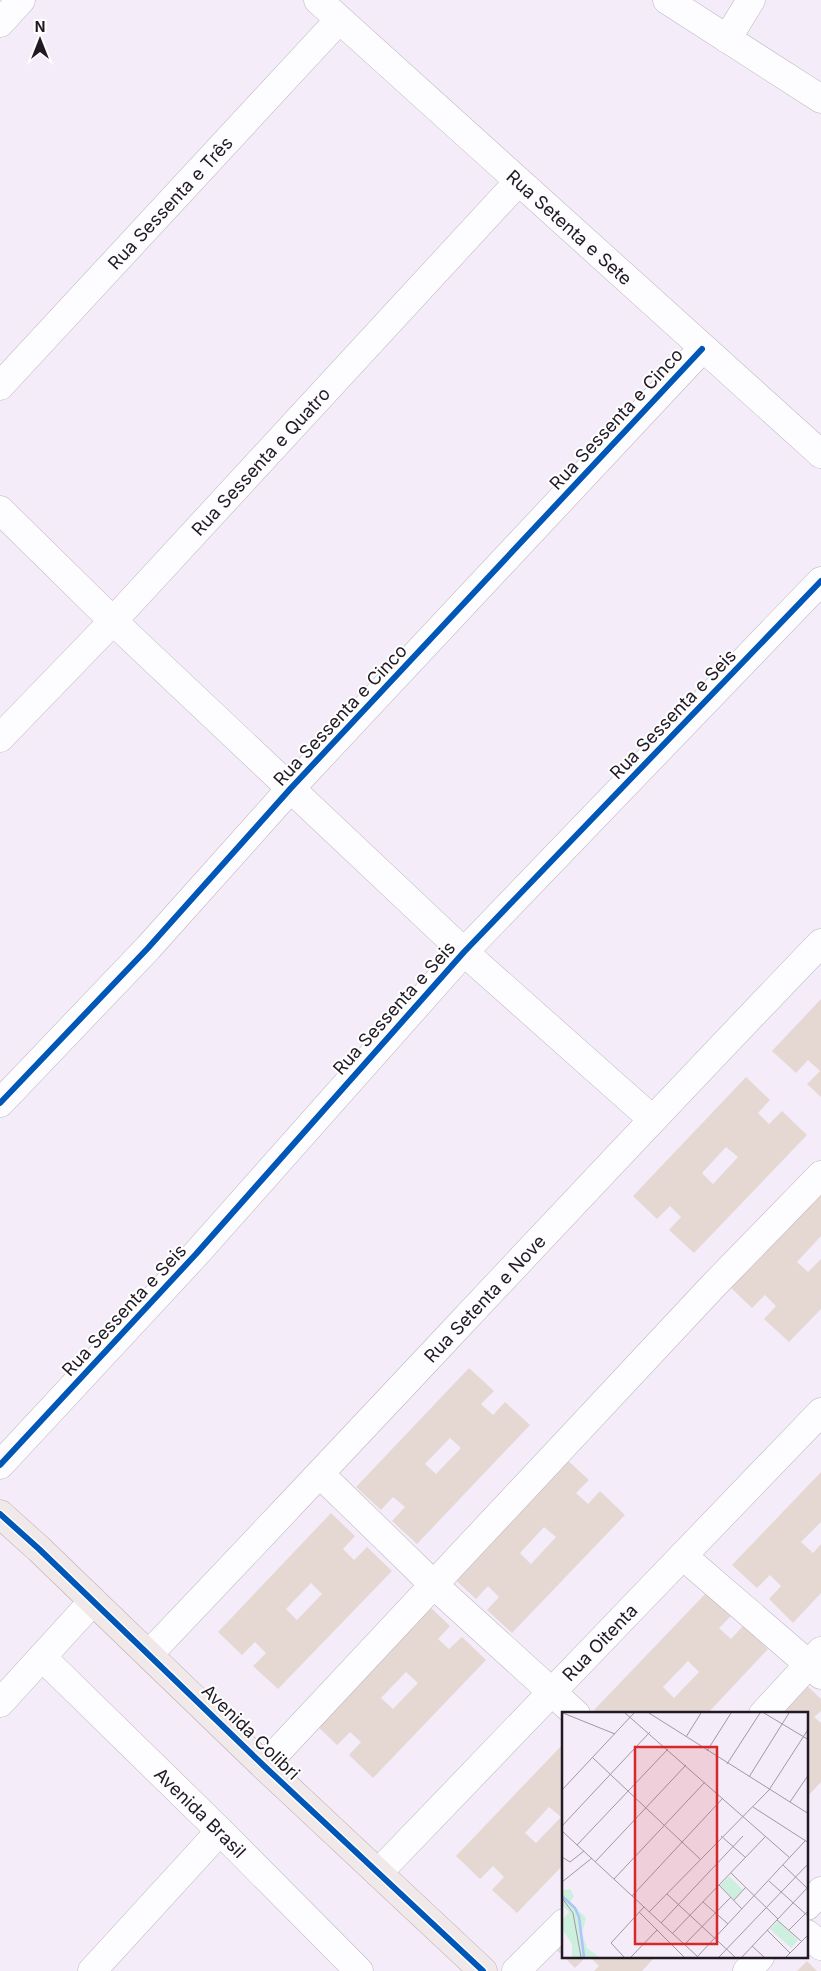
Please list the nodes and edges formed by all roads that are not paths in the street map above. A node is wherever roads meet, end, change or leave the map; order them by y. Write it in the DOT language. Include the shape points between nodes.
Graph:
graph roads {
  1 [pos="21,0"];
  2 [pos="318,0"];
  3 [pos="667,0"];
  4 [pos="751,0"];
  5 [pos="339,20"];
  6 [pos="0,22"];
  7 [pos="728,38"];
  8 [pos="821,99"];
  9 [pos="518,182"];
  10 [pos="702,349"];
  11 [pos="0,386"];
  12 [pos="821,454"];
  13 [pos="0,510"];
  14 [pos="821,581"];
  15 [pos="113,621"];
  16 [pos="0,738"];
  17 [pos="292,788"];
  18 [pos="821,943"];
  19 [pos="464,952"];
  20 [pos="0,1103"];
  21 [pos="652,1119"];
  22 [pos="821,1175"];
  23 [pos="821,1412"];
  24 [pos="0,1465"];
  25 [pos="320,1474"];
  26 [pos="0,1514"];
  27 [pos="684,1556"];
  28 [pos="434,1585"];
  29 [pos="93,1601"];
  30 [pos="148,1654"];
  31 [pos="42,1657"];
  32 [pos="817,1664"];
  33 [pos="551,1690"];
  34 [pos="0,1703"];
  35 [pos="574,1712"];
  36 [pos="765,1712"];
  37 [pos="264,1766"];
  38 [pos="220,1831"];
  39 [pos="378,1873"];
  40 [pos="821,1891"];
  41 [pos="808,1905"];
  42 [pos="562,1924"];
  43 [pos="808,1935"];
  44 [pos="821,1946"];
  45 [pos="759,1958"];
  46 [pos="92,1971"];
  47 [pos="359,1971"];
  48 [pos="483,1971"];
  49 [pos="516,1971"];
  50 [pos="747,1971"];
  1 -- 6 [label="street"];
  2 -- 5 [label="street, Rua Setenta e Sete"];
  3 -- 7 [label="street"];
  4 -- 7 [label="street"];
  5 -- 9 [label="street, Rua Setenta e Sete"];
  5 -- 11 [label="street, Rua Sessenta e Três"];
  7 -- 8 [label="street"];
  9 -- 10 [label="street, Rua Setenta e Sete"];
  9 -- 15 [label="street, Rua Sessenta e Quatro"];
  10 -- 12 [label="street, Rua Setenta e Sete"];
  10 -- 17 [label="street, Rua Sessenta e Cinco"];
  13 -- 15 [label="street"];
  14 -- 19 [label="street, Rua Sessenta e Seis"];
  15 -- 16 [label="street, Rua Sessenta e Quatro"];
  15 -- 17 [label="street"];
  17 -- 19 [label="street"];
  17 -- 20 [label="street, Rua Sessenta e Cinco" via="148,948"];
  18 -- 21 [label="street, Rua Setenta e Nove"];
  19 -- 21 [label="street"];
  19 -- 24 [label="street, Rua Sessenta e Seis" via="196,1254"];
  21 -- 25 [label="street, Rua Setenta e Nove"];
  22 -- 28 [label="street" via="706,1293"];
  23 -- 27 [label="street, Rua Oitenta"];
  25 -- 28 [label="street"];
  25 -- 30 [label="street, Rua Setenta e Nove"];
  26 -- 29 [label="main road, Avenida Colibri"];
  27 -- 32 [label="street"];
  27 -- 33 [label="street, Rua Oitenta"];
  28 -- 33 [label="street"];
  28 -- 37 [label="street"];
  29 -- 30 [label="main road, Avenida Colibri"];
  29 -- 31 [label="street"];
  30 -- 37 [label="main road, Avenida Colibri"];
  31 -- 34 [label="street"];
  31 -- 38 [label="street, Avenida Brasil"];
  32 -- 36 [label="street"];
  33 -- 35 [label="street"];
  33 -- 39 [label="street, Rua Oitenta"];
  37 -- 39 [label="main road, Avenida Colibri"];
  38 -- 46 [label="street"];
  38 -- 47 [label="street, Avenida Brasil"];
  39 -- 48 [label="main road, Avenida Colibri"];
  40 -- 41 [label="street"];
  42 -- 49 [label="street"];
  43 -- 44 [label="street"];
  45 -- 50 [label="street"];
}
